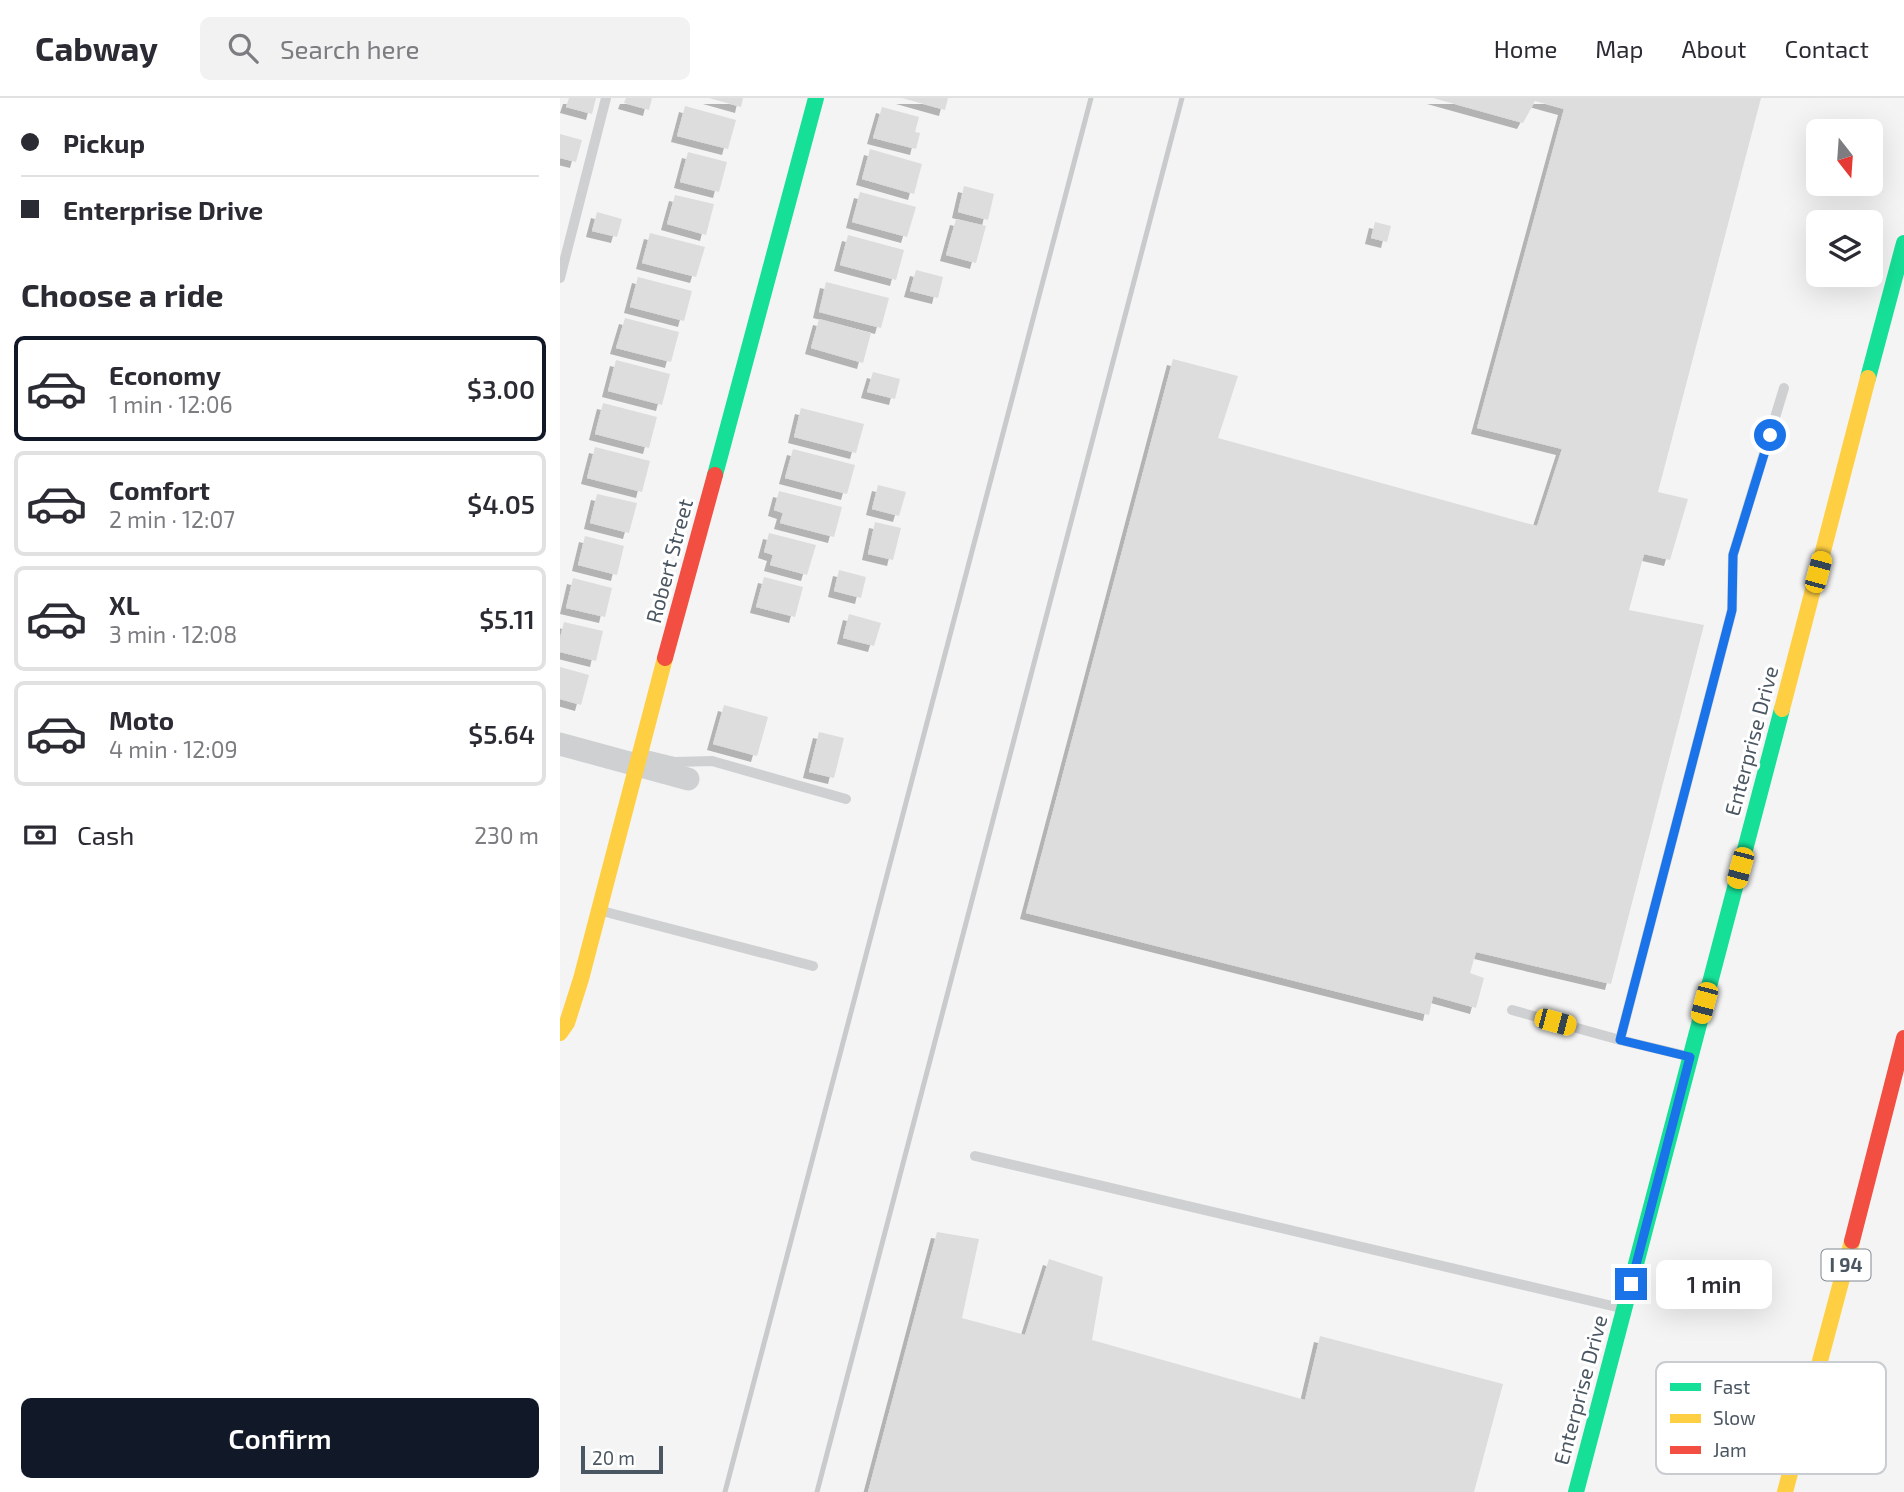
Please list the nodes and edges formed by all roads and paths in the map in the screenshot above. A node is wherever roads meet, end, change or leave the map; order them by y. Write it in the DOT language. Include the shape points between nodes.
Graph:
graph roads {
  1 [pos="606,98"];
  2 [pos="816,98"];
  3 [pos="1904,243"];
  4 [pos="560,278"];
  5 [pos="1784,388"];
  6 [pos="560,744"];
  7 [pos="638,758"];
  8 [pos="688,779"];
  9 [pos="846,799"];
  10 [pos="599,911"];
  11 [pos="813,966"];
  12 [pos="1512,1010"];
  13 [pos="560,1034"];
  14 [pos="1904,1038"];
  15 [pos="1620,1040"];
  16 [pos="1690,1057"];
  17 [pos="975,1156"];
  18 [pos="1624,1309"];
  19 [pos="1821,1362"];
  20 [pos="1790,1474"];
  21 [pos="1576,1492"];
  22 [pos="1785,1492"];
  1 -- 4 [label="lane"];
  2 -- 7 [label="main road, Robert Street"];
  3 -- 16 [label="main road, Enterprise Drive"];
  5 -- 15 [label="lane" via="1733,555 1732,610"];
  6 -- 7 [label="street"];
  7 -- 8 [label="street"];
  7 -- 9 [label="lane" via="712,761"];
  7 -- 10 [label="main road, Robert Street"];
  10 -- 11 [label="lane"];
  10 -- 13 [label="main road, Robert Street"];
  12 -- 15 [label="lane"];
  14 -- 19 [label="main road, I 94"];
  15 -- 16 [label="lane"];
  16 -- 18 [label="main road, Enterprise Drive"];
  17 -- 18 [label="lane"];
  18 -- 21 [label="main road, Enterprise Drive"];
  20 -- 22 [label="main road, I 94"];
}
